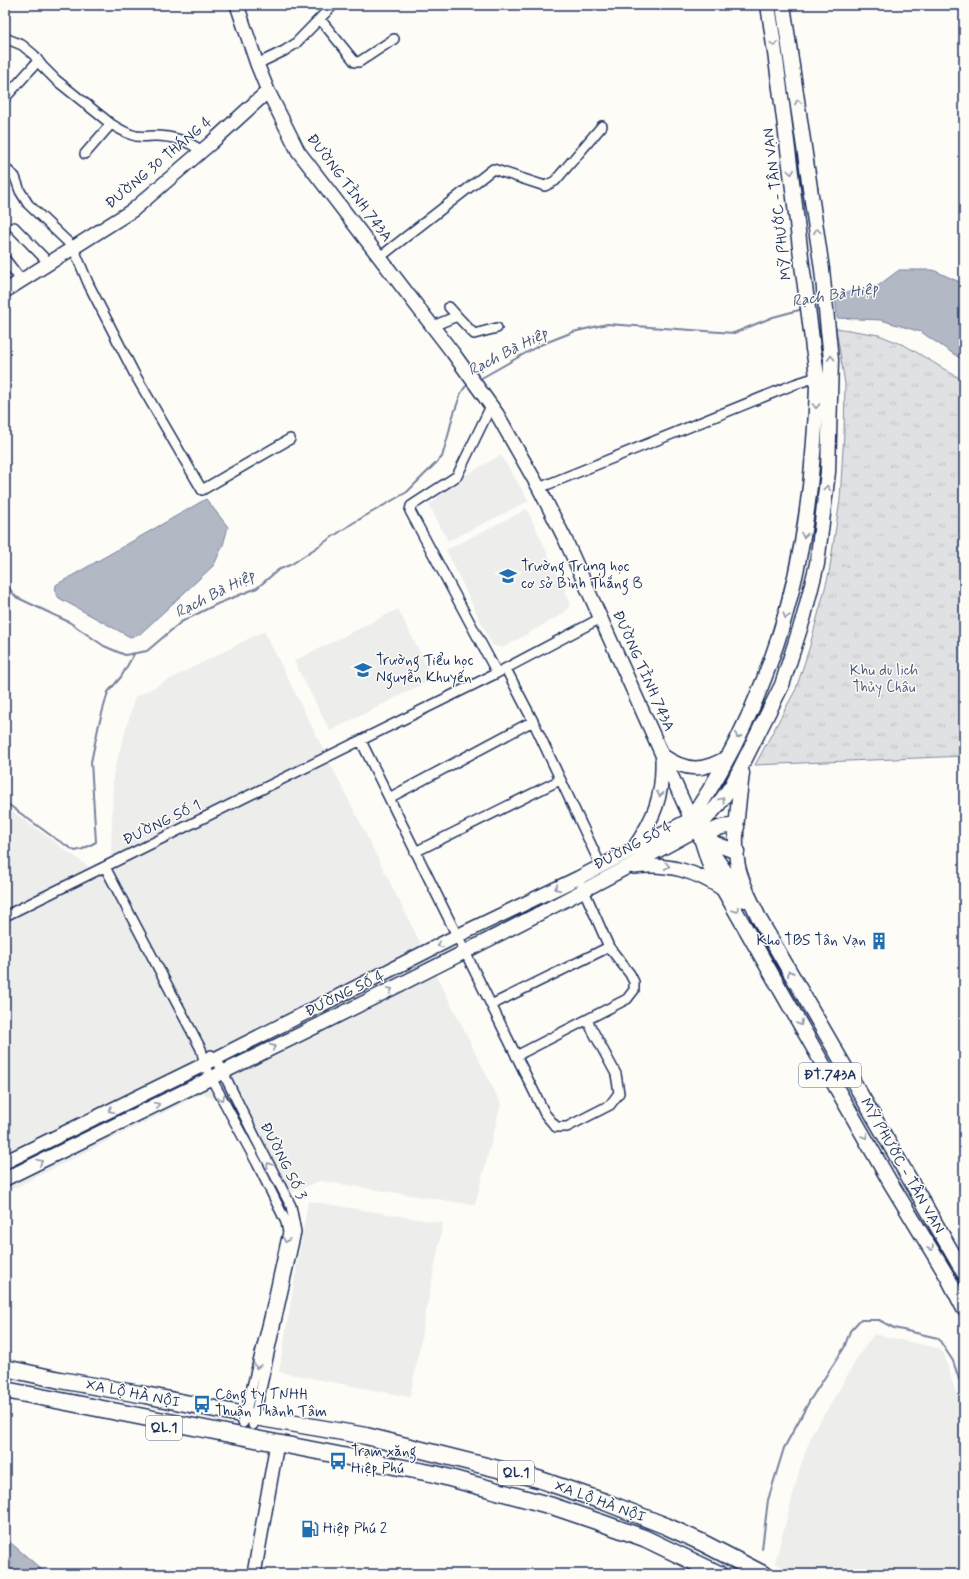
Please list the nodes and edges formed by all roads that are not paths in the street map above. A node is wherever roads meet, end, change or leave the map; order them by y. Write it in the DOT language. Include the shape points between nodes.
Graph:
graph roads {
  1 [pos="237,5"];
  2 [pos="333,5"];
  3 [pos="768,5"];
  4 [pos="783,5"];
  5 [pos="320,19"];
  6 [pos="5,38"];
  7 [pos="394,39"];
  8 [pos="38,61"];
  9 [pos="257,64"];
  10 [pos="268,91"];
  11 [pos="5,98"];
  12 [pos="111,124"];
  13 [pos="602,126"];
  14 [pos="202,151"];
  15 [pos="85,154"];
  16 [pos="5,168"];
  17 [pos="14,227"];
  18 [pos="73,247"];
  19 [pos="380,257"];
  20 [pos="5,259"];
  21 [pos="48,263"];
  22 [pos="21,280"];
  23 [pos="5,291"];
  24 [pos="449,307"];
  25 [pos="457,316"];
  26 [pos="433,326"];
  27 [pos="497,328"];
  28 [pos="817,377"];
  29 [pos="491,406"];
  30 [pos="290,439"];
  31 [pos="539,488"];
  32 [pos="796,578"];
  33 [pos="813,582"];
  34 [pos="601,618"];
  35 [pos="506,668"];
  36 [pos="497,673"];
  37 [pos="533,721"];
  38 [pos="361,741"];
  39 [pos="662,755"];
  40 [pos="729,756"];
  41 [pos="742,766"];
  42 [pos="560,780"];
  43 [pos="389,798"];
  44 [pos="737,827"];
  45 [pos="696,829"];
  46 [pos="632,850"];
  47 [pos="415,852"];
  48 [pos="737,852"];
  49 [pos="105,866"];
  50 [pos="601,866"];
  51 [pos="628,868"];
  52 [pos="578,878"];
  53 [pos="584,890"];
  54 [pos="724,890"];
  55 [pos="5,916"];
  56 [pos="760,920"];
  57 [pos="457,936"];
  58 [pos="609,947"];
  59 [pos="465,951"];
  60 [pos="491,1005"];
  61 [pos="587,1020"];
  62 [pos="516,1056"];
  63 [pos="211,1061"];
  64 [pos="224,1072"];
  65 [pos="211,1078"];
  66 [pos="5,1162"];
  67 [pos="5,1179"];
  68 [pos="290,1220"];
  69 [pos="964,1273"];
  70 [pos="964,1309"];
  71 [pos="5,1368"];
  72 [pos="5,1376"];
  73 [pos="5,1390"];
  74 [pos="5,1397"];
  75 [pos="249,1420"];
  76 [pos="276,1446"];
  77 [pos="378,1463"];
  78 [pos="619,1511"];
  79 [pos="254,1574"];
  80 [pos="704,1574"];
  81 [pos="719,1574"];
  82 [pos="753,1574"];
  83 [pos="763,1574"];
  1 -- 9 [label="street, ĐƯỜNG TỈNH 743A / ĐT.743A"];
  2 -- 5 [label="street"];
  3 -- 28 [label="main road, MỸ PHƯỚC - TÂN VẠN, one-way"];
  33 -- 4 [label="main road, MỸ PHƯỚC - TÂN VẠN, one-way" via="828,472 832,368 822,270"];
  5 -- 7 [label="street" via="355,62 359,62"];
  5 -- 9 [label="street" via="295,44"];
  6 -- 8 [label="street" via="22,45"];
  8 -- 11 [label="street"];
  8 -- 12 [label="street" via="56,80"];
  9 -- 10 [label="street, ĐƯỜNG TỈNH 743A / ĐT.743A"];
  10 -- 14 [label="street, ĐƯỜNG 30 THÁNG 4"];
  10 -- 19 [label="street, ĐƯỜNG TỈNH 743A / ĐT.743A" via="298,151"];
  12 -- 14 [label="street" via="124,132 138,136 181,140"];
  12 -- 15 [label="street"];
  13 -- 19 [label="street" via="550,184 545,186 493,170"];
  14 -- 18 [label="street, ĐƯỜNG 30 THÁNG 4" via="133,210"];
  16 -- 18 [label="street" via="16,177 20,191 28,204"];
  17 -- 21 [label="street"];
  18 -- 21 [label="street, ĐƯỜNG 30 THÁNG 4"];
  18 -- 30 [label="street" via="134,373 202,490"];
  19 -- 26 [label="street, ĐƯỜNG TỈNH 743A / ĐT.743A"];
  20 -- 22 [label="street"];
  21 -- 22 [label="street, ĐƯỜNG 30 THÁNG 4"];
  22 -- 23 [label="street, ĐƯỜNG 30 THÁNG 4"];
  24 -- 25 [label="street"];
  25 -- 26 [label="street"];
  25 -- 27 [label="street" via="474,334"];
  26 -- 29 [label="street, ĐƯỜNG TỈNH 743A / ĐT.743A"];
  28 -- 31 [label="street"];
  28 -- 32 [label="main road, MỸ PHƯỚC - TÂN VẠN, one-way" via="810,494"];
  29 -- 31 [label="street, ĐƯỜNG TỈNH 743A / ĐT.743A"];
  29 -- 36 [label="street" via="457,476 410,508 410,511"];
  31 -- 34 [label="street, ĐƯỜNG TỈNH 743A / ĐT.743A"];
  32 -- 33 [label="main road"];
  32 -- 40 [label="main road, MỸ PHƯỚC - TÂN VẠN, one-way" via="770,664"];
  33 -- 41 [label="main road, MỸ PHƯỚC - TÂN VẠN" via="782,685"];
  34 -- 35 [label="street, ĐƯỜNG SỐ 1"];
  34 -- 39 [label="street, ĐƯỜNG TỈNH 743A / ĐT.743A"];
  35 -- 36 [label="street, ĐƯỜNG SỐ 1"];
  35 -- 37 [label="street"];
  36 -- 38 [label="street, ĐƯỜNG SỐ 1"];
  37 -- 42 [label="street"];
  37 -- 43 [label="street"];
  38 -- 43 [label="street"];
  38 -- 49 [label="street, ĐƯỜNG SỐ 1"];
  39 -- 40 [label="street" via="678,765 700,768 713,765"];
  39 -- 45 [label="street, ĐƯỜNG TỈNH 743A / ĐT.743A"];
  39 -- 46 [label="street, one-way" via="660,796 655,814"];
  40 -- 45 [label="main road, MỸ PHƯỚC - TÂN VẠN" via="704,800"];
  41 -- 44 [label="main road, MỸ PHƯỚC - TÂN VẠN"];
  45 -- 41 [label="main road, MỸ PHƯỚC - TÂN VẠN, one-way" via="725,796"];
  42 -- 47 [label="street"];
  42 -- 50 [label="street"];
  43 -- 47 [label="street"];
  44 -- 45 [label="main road" via="730,825"];
  44 -- 48 [label="main road, MỸ PHƯỚC - TÂN VẠN"];
  45 -- 46 [label="street, ĐƯỜNG SỐ 4"];
  45 -- 48 [label="main road"];
  45 -- 51 [label="street, ĐƯỜNG SỐ 4"];
  45 -- 54 [label="main road, MỸ PHƯỚC - TÂN VẠN / ĐT.743A" via="710,866"];
  45 -- 56 [label="main road, ĐƯỜNG TỈNH 743A / ĐT.743A" via="718,852 740,892"];
  46 -- 50 [label="street, ĐƯỜNG SỐ 4"];
  47 -- 57 [label="street"];
  48 -- 56 [label="main road, MỸ PHƯỚC - TÂN VẠN" via="740,874"];
  49 -- 55 [label="street, ĐƯỜNG SỐ 1"];
  49 -- 63 [label="street, ĐƯỜNG SỐ 3" via="201,1049"];
  50 -- 52 [label="street, ĐƯỜNG SỐ 4"];
  51 -- 53 [label="street, ĐƯỜNG SỐ 4"];
  51 -- 54 [label="street, one-way" via="654,865 678,868 709,880"];
  52 -- 53 [label="street"];
  52 -- 57 [label="street, ĐƯỜNG SỐ 4, one-way"];
  53 -- 58 [label="street"];
  53 -- 59 [label="street, ĐƯỜNG SỐ 4"];
  54 -- 70 [label="main road, MỸ PHƯỚC - TÂN VẠN / ĐT.743A, one-way"];
  69 -- 56 [label="main road, MỸ PHƯỚC - TÂN VẠN / ĐT.743A, one-way"];
  57 -- 59 [label="street"];
  57 -- 63 [label="street, ĐƯỜNG SỐ 4, one-way"];
  58 -- 60 [label="street"];
  58 -- 61 [label="street" via="630,974 634,990 627,999"];
  59 -- 60 [label="street"];
  64 -- 59 [label="street, ĐƯỜNG SỐ 4, one-way"];
  60 -- 62 [label="street"];
  61 -- 62 [label="street"];
  61 -- 62 [label="street" via="616,1074 619,1093 610,1105 579,1121 567,1127 556,1127 545,1114"];
  63 -- 64 [label="street, ĐƯỜNG SỐ 3"];
  63 -- 65 [label="street, ĐƯỜNG SỐ 3"];
  63 -- 66 [label="street, ĐƯỜNG SỐ 4, one-way"];
  64 -- 65 [label="street, ĐƯỜNG SỐ 4"];
  68 -- 64 [label="street, ĐƯỜNG SỐ 3, one-way" via="291,1206"];
  67 -- 65 [label="street, ĐƯỜNG SỐ 4, one-way"];
  65 -- 68 [label="street, ĐƯỜNG SỐ 3, one-way"];
  68 -- 75 [label="street, ĐƯỜNG SỐ 3" via="296,1232"];
  71 -- 75 [label="highway, XA LỘ HÀ NỘI / QL.1" via="145,1395"];
  72 -- 75 [label="highway, XA LỘ HÀ NỘI / QL.1"];
  73 -- 76 [label="highway, XA LỘ HÀ NỘI / QL.1"];
  74 -- 76 [label="highway, XA LỘ HÀ NỘI / QL.1"];
  75 -- 78 [label="highway, XA LỘ HÀ NỘI / QL.1" via="465,1467"];
  76 -- 77 [label="highway, XA LỘ HÀ NỘI / QL.1" via="315,1456 323,1452"];
  76 -- 79 [label="street"];
  77 -- 80 [label="highway, XA LỘ HÀ NỘI / QL.1" via="392,1470 498,1496 546,1511 634,1543"];
  77 -- 81 [label="highway, XA LỘ HÀ NỘI / QL.1" via="434,1474 552,1506 644,1538"];
  78 -- 82 [label="highway, XA LỘ HÀ NỘI / QL.1"];
  78 -- 83 [label="highway, XA LỘ HÀ NỘI / QL.1" via="666,1526"];
}
